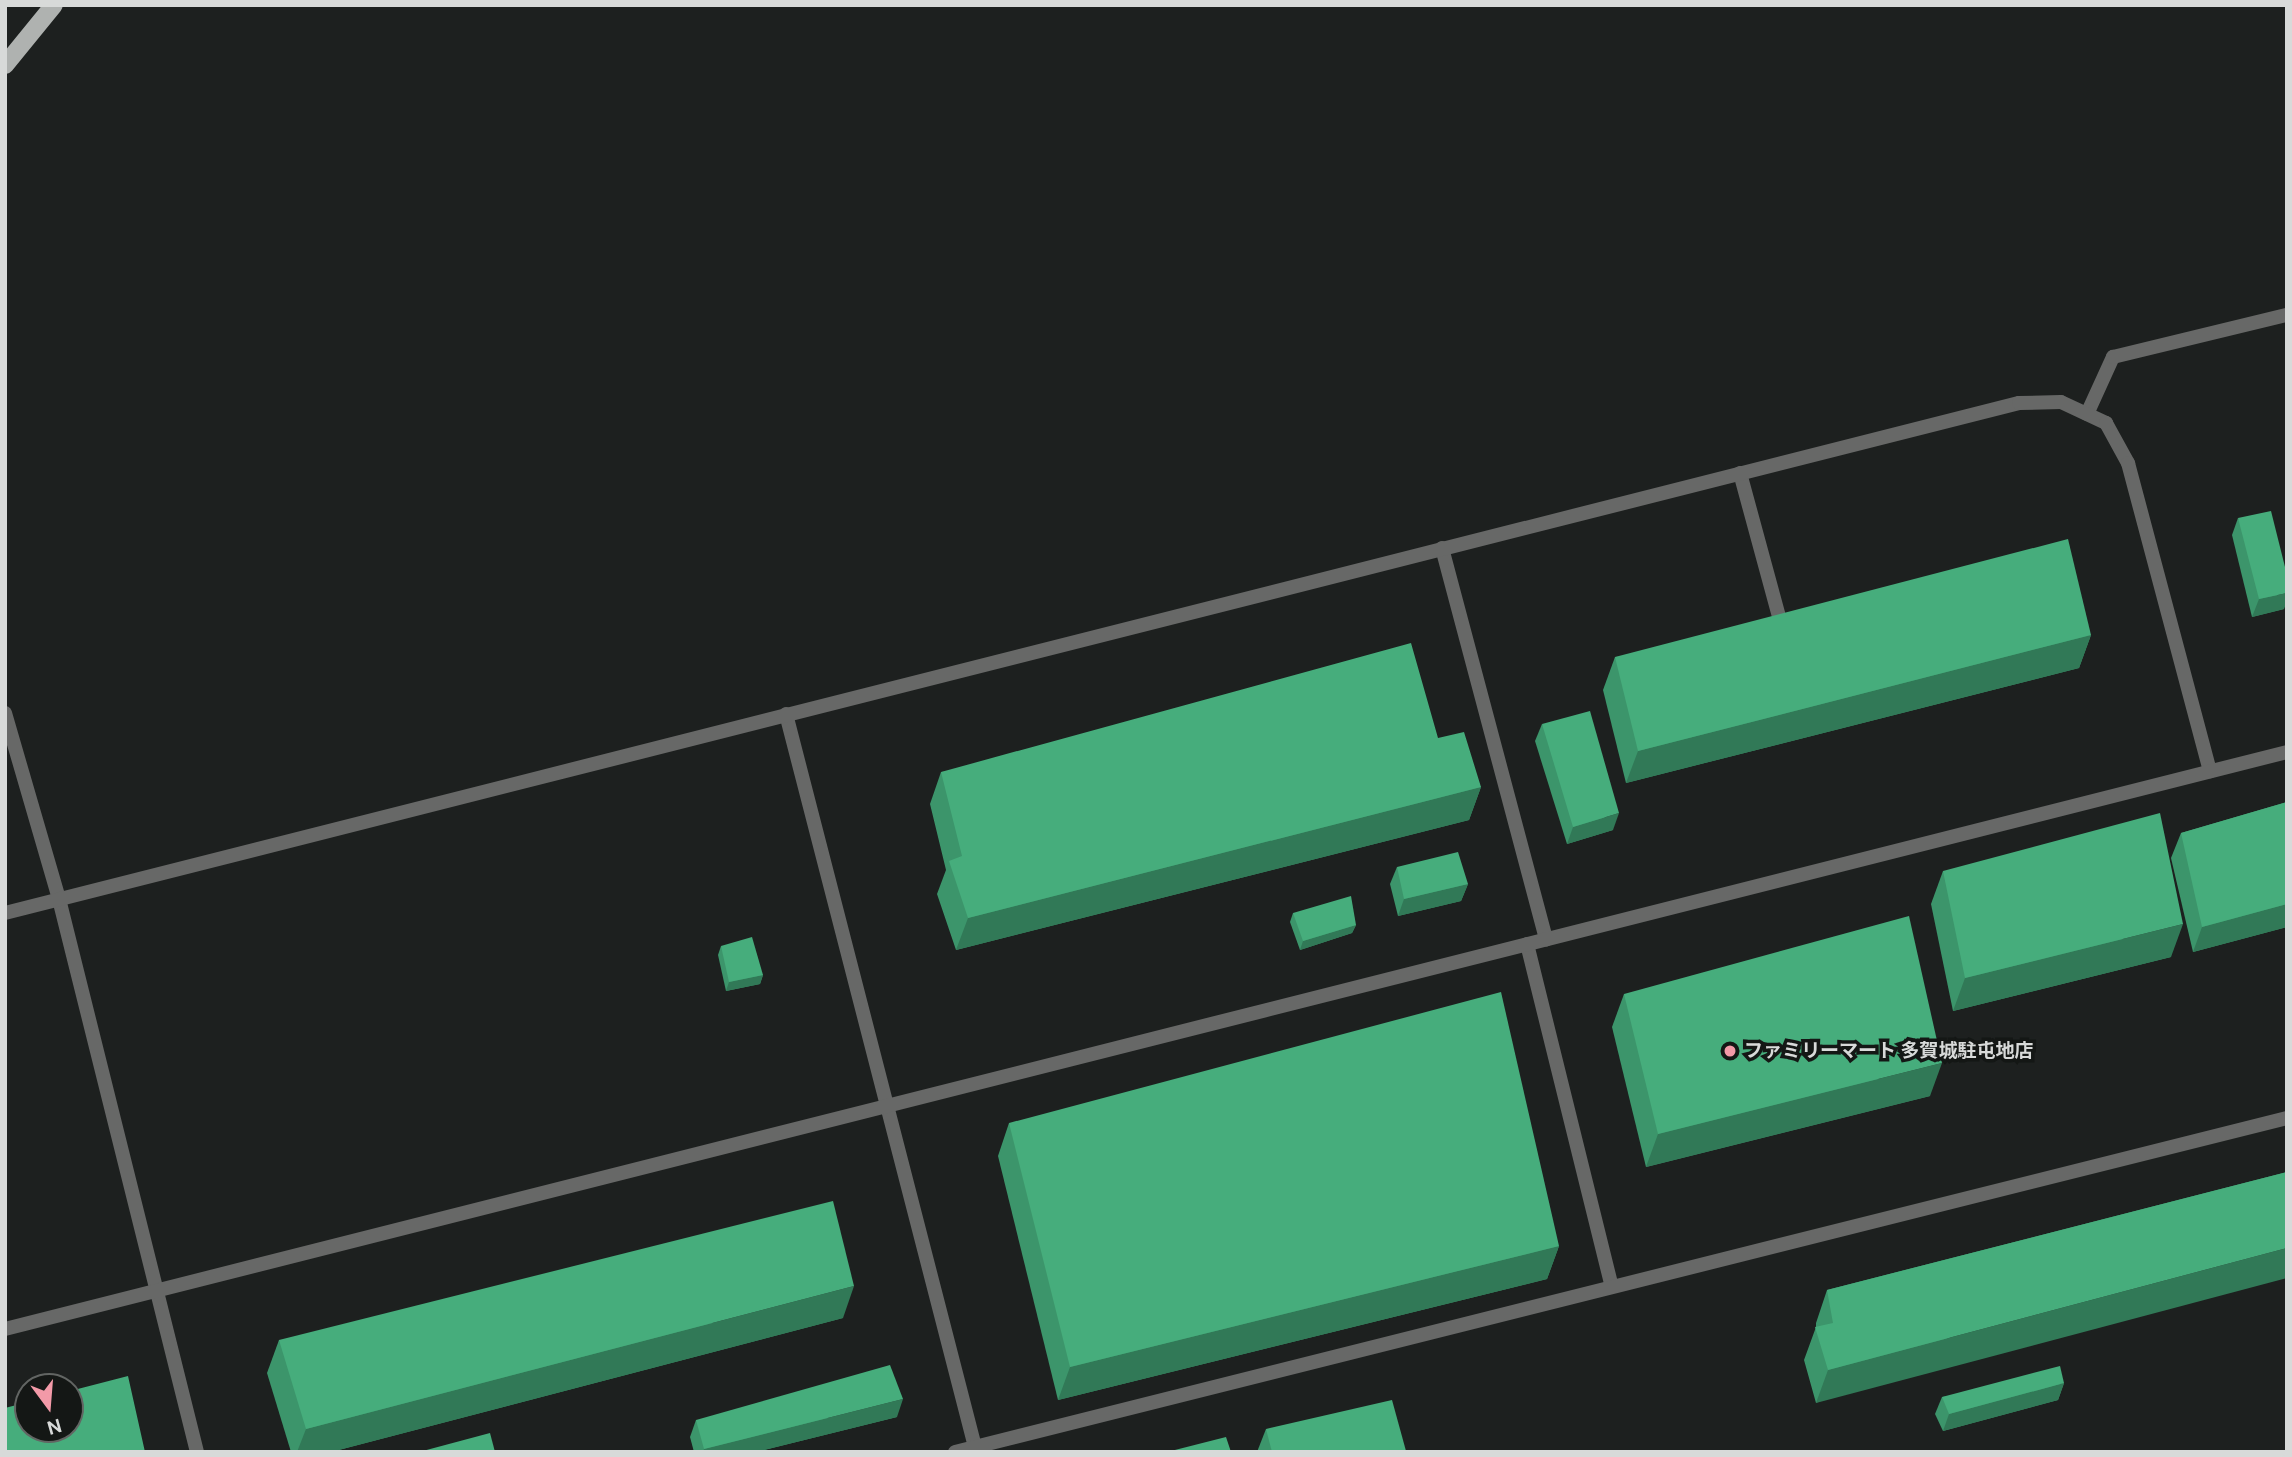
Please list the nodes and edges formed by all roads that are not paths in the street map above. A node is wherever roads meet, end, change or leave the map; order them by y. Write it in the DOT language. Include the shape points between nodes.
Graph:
graph roads {
  1 [pos="54,5"];
  2 [pos="5,65"];
  3 [pos="2287,315"];
  4 [pos="2087,414"];
  5 [pos="1740,473"];
  6 [pos="1443,548"];
  7 [pos="1781,624"];
  8 [pos="5,713"];
  9 [pos="786,714"];
  10 [pos="2287,752"];
  11 [pos="2210,771"];
  12 [pos="59,899"];
  13 [pos="5,913"];
  14 [pos="1546,939"];
  15 [pos="1527,944"];
  16 [pos="883,1107"];
  17 [pos="2287,1118"];
  18 [pos="1612,1287"];
  19 [pos="155,1290"];
  20 [pos="5,1329"];
  21 [pos="975,1447"];
  22 [pos="197,1452"];
  23 [pos="955,1452"];
  1 -- 2 [label="main road"];
  3 -- 4 [label="lane" via="2113,357"];
  4 -- 5 [label="lane" via="2061,402 2019,403"];
  4 -- 11 [label="lane" via="2106,423 2128,463"];
  5 -- 6 [label="lane"];
  5 -- 7 [label="lane"];
  6 -- 9 [label="lane"];
  6 -- 14 [label="lane"];
  8 -- 12 [label="lane"];
  9 -- 12 [label="lane"];
  9 -- 16 [label="lane"];
  10 -- 11 [label="lane"];
  11 -- 14 [label="lane"];
  12 -- 13 [label="lane"];
  12 -- 19 [label="lane"];
  14 -- 15 [label="lane"];
  15 -- 16 [label="lane"];
  15 -- 18 [label="lane"];
  16 -- 19 [label="lane"];
  16 -- 21 [label="lane"];
  17 -- 18 [label="lane"];
  18 -- 21 [label="lane"];
  19 -- 20 [label="lane"];
  19 -- 22 [label="lane"];
  21 -- 23 [label="lane"];
}
